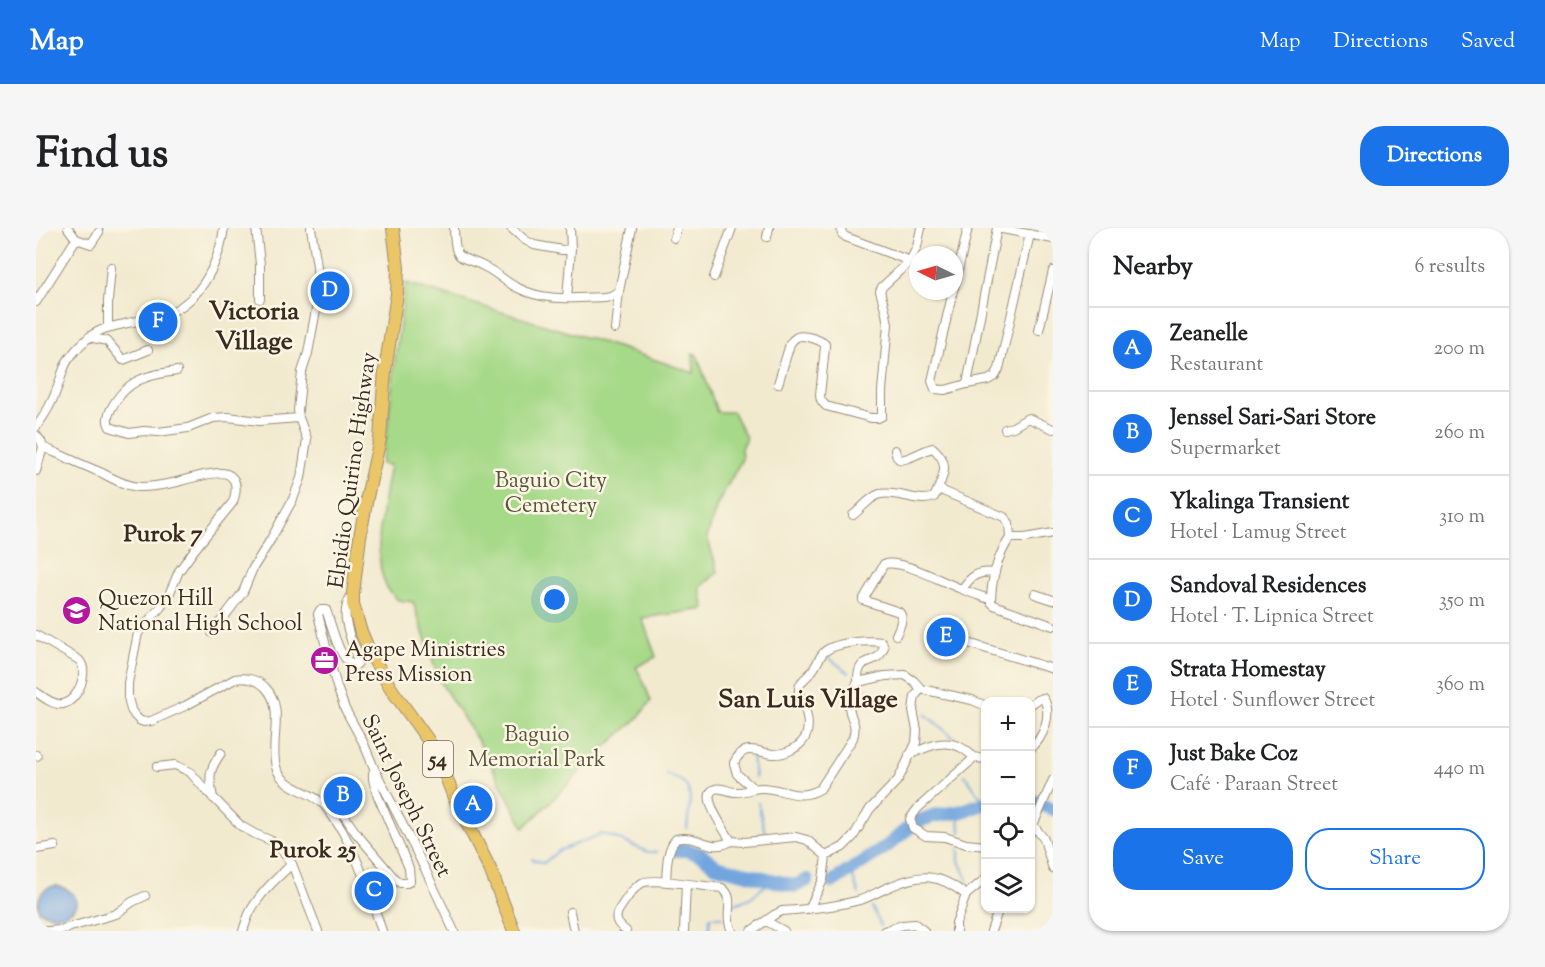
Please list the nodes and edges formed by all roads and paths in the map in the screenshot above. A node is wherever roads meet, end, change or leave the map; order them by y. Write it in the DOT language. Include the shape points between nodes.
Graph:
graph roads {
  1 [pos="68,228"];
  2 [pos="224,228"];
  3 [pos="256,228"];
  4 [pos="311,228"];
  5 [pos="393,228"];
  6 [pos="454,228"];
  7 [pos="511,228"];
  8 [pos="570,228"];
  9 [pos="632,228"];
  10 [pos="677,228"];
  11 [pos="732,228"];
  12 [pos="841,228"];
  13 [pos="921,228"];
  14 [pos="968,228"];
  15 [pos="997,228"];
  16 [pos="99,232"];
  17 [pos="1030,234"];
  18 [pos="674,238"];
  19 [pos="76,239"];
  20 [pos="1053,239"];
  21 [pos="917,246"];
  22 [pos="571,249"];
  23 [pos="963,250"];
  24 [pos="909,261"];
  25 [pos="909,262"];
  26 [pos="111,267"];
  27 [pos="1053,271"];
  28 [pos="714,277"];
  29 [pos="620,291"];
  30 [pos="567,298"];
  31 [pos="260,299"];
  32 [pos="951,300"];
  33 [pos="36,302"];
  34 [pos="108,327"];
  35 [pos="615,329"];
  36 [pos="1039,330"];
  37 [pos="89,337"];
  38 [pos="148,351"];
  39 [pos="177,371"];
  40 [pos="778,384"];
  41 [pos="967,384"];
  42 [pos="299,418"];
  43 [pos="36,426"];
  44 [pos="1005,429"];
  45 [pos="1053,429"];
  46 [pos="36,435"];
  47 [pos="43,447"];
  48 [pos="895,450"];
  49 [pos="36,471"];
  50 [pos="938,489"];
  51 [pos="854,515"];
  52 [pos="1053,533"];
  53 [pos="1010,538"];
  54 [pos="995,573"];
  55 [pos="962,589"];
  56 [pos="353,592"];
  57 [pos="1035,594"];
  58 [pos="989,600"];
  59 [pos="1053,600"];
  60 [pos="1053,626"];
  61 [pos="212,633"];
  62 [pos="36,635"];
  63 [pos="896,635"];
  64 [pos="945,636"];
  65 [pos="1053,669"];
  66 [pos="858,682"];
  67 [pos="921,689"];
  68 [pos="36,692"];
  69 [pos="1035,701"];
  70 [pos="981,704"];
  71 [pos="1035,744"];
  72 [pos="221,753"];
  73 [pos="909,755"];
  74 [pos="974,758"];
  75 [pos="981,759"];
  76 [pos="158,767"];
  77 [pos="374,768"];
  78 [pos="1052,782"];
  79 [pos="753,788"];
  80 [pos="213,798"];
  81 [pos="324,804"];
  82 [pos="1035,820"];
  83 [pos="1035,828"];
  84 [pos="731,841"];
  85 [pos="55,846"];
  86 [pos="981,846"];
  87 [pos="36,849"];
  88 [pos="826,856"];
  89 [pos="292,864"];
  90 [pos="1053,869"];
  91 [pos="666,882"];
  92 [pos="981,882"];
  93 [pos="686,884"];
  94 [pos="966,895"];
  95 [pos="145,896"];
  96 [pos="809,909"];
  97 [pos="570,912"];
  98 [pos="998,913"];
  99 [pos="766,921"];
  100 [pos="36,930"];
  101 [pos="47,931"];
  102 [pos="243,931"];
  103 [pos="318,931"];
  104 [pos="382,931"];
  105 [pos="454,931"];
  106 [pos="514,931"];
  107 [pos="574,931"];
  108 [pos="626,931"];
  109 [pos="684,931"];
  110 [pos="732,931"];
  111 [pos="752,931"];
  112 [pos="784,931"];
  113 [pos="884,931"];
  114 [pos="924,931"];
  115 [pos="956,931"];
  116 [pos="991,931"];
  1 -- 19 [label="street"];
  2 -- 34 [label="street" via="215,263 188,302 169,313"];
  3 -- 31 [label="street"];
  4 -- 42 [label="street" via="318,299 302,372"];
  5 -- 56 [label="highway, Elpidio Quirino Highway / 54" via="397,294 385,370 380,439"];
  6 -- 30 [label="street" via="456,251 462,258 541,297"];
  7 -- 22 [label="street" via="534,245"];
  8 -- 22 [label="street"];
  9 -- 29 [label="street"];
  10 -- 18 [label="street"];
  11 -- 28 [label="street"];
  12 -- 24 [label="street" via="846,237"];
  13 -- 21 [label="street"];
  14 -- 23 [label="street"];
  15 -- 17 [label="street"];
  15 -- 41 [label="street"];
  16 -- 19 [label="street" via="92,244"];
  17 -- 20 [label="street"];
  17 -- 41 [label="street" via="999,369 988,380"];
  19 -- 33 [label="street"];
  22 -- 30 [label="street"];
  25 -- 40 [label="street" via="880,291 888,324 882,416 871,418 823,403 822,341 801,336 793,339"];
  26 -- 34 [label="street"];
  27 -- 36 [label="street"];
  29 -- 30 [label="street" via="608,297"];
  29 -- 35 [label="street"];
  32 -- 41 [label="street" via="933,385 945,390"];
  34 -- 37 [label="street"];
  37 -- 38 [label="street" via="107,341 123,360"];
  37 -- 43 [label="street" via="67,361 52,400"];
  39 -- 42 [label="street" via="144,377 122,392 108,416 110,427 129,433 159,432 188,428 213,418"];
  42 -- 61 [label="street" via="307,446 293,499 243,592"];
  44 -- 45 [label="street" via="1028,418"];
  46 -- 47 [label="street"];
  47 -- 49 [label="street"];
  47 -- 81 [label="street" via="139,488 221,473 233,478 234,502 195,549 168,597 138,633 128,683 131,710 139,720 151,721 235,679 261,683 274,702 276,768 282,779"];
  48 -- 50 [label="street" via="899,459 905,459 933,448 945,466"];
  50 -- 51 [label="street" via="934,497 927,499 880,494"];
  50 -- 53 [label="street" via="1004,517 1009,523"];
  52 -- 53 [label="street"];
  53 -- 54 [label="street"];
  54 -- 55 [label="street" via="979,572"];
  54 -- 58 [label="street"];
  55 -- 58 [label="street"];
  55 -- 63 [label="street" via="922,572 884,564 863,600 901,614"];
  56 -- 77 [label="street, Saint Joseph Street" via="345,614 358,663 355,666 349,663 334,637 326,610 318,614 345,709"];
  56 -- 106 [label="highway, Elpidio Quirino Highway / 54" via="356,615 370,653 441,764"];
  57 -- 59 [label="street"];
  58 -- 60 [label="street"];
  62 -- 68 [label="street" via="79,660 84,671 79,687 65,703 60,705"];
  64 -- 65 [label="street"];
  66 -- 67 [label="street" via="905,675"];
  66 -- 79 [label="street" via="849,705 856,729 853,738 820,789 804,795"];
  66 -- 79 [label="street" via="861,665 880,655 882,642 842,644 822,654 798,691 808,720 803,741 776,754 746,750 738,755 734,763 737,774"];
  67 -- 70 [label="street"];
  67 -- 73 [label="street" via="915,696 913,710 916,743"];
  69 -- 71 [label="street" via="1043,698 1048,704 1044,732"];
  72 -- 80 [label="street" via="209,774"];
  73 -- 74 [label="street" via="942,743 961,747"];
  73 -- 88 [label="street" via="898,780 870,809 853,837"];
  74 -- 75 [label="street"];
  74 -- 86 [label="street" via="918,808 911,824 926,836"];
  76 -- 80 [label="street" via="182,767"];
  77 -- 81 [label="street" via="376,792 409,868 410,881 400,883 395,879 339,808 332,803"];
  77 -- 105 [label="street, Saint Joseph Street"];
  78 -- 82 [label="street"];
  79 -- 84 [label="street" via="746,792 715,789 710,793 711,806"];
  80 -- 89 [label="street" via="241,826 272,841"];
  81 -- 104 [label="street" via="353,853"];
  83 -- 90 [label="street" via="1047,844"];
  84 -- 88 [label="street" via="796,837 807,840"];
  84 -- 91 [label="street" via="721,846 691,838 676,839 669,850"];
  85 -- 87 [label="street"];
  88 -- 96 [label="street" via="823,880"];
  89 -- 102 [label="street" via="261,896"];
  89 -- 103 [label="street"];
  91 -- 93 [label="street"];
  91 -- 108 [label="street" via="646,882 633,890 615,918"];
  92 -- 94 [label="street"];
  93 -- 109 [label="street"];
  93 -- 110 [label="street" via="727,892"];
  94 -- 96 [label="street" via="933,877 916,877 866,899"];
  94 -- 115 [label="street"];
  95 -- 101 [label="street" via="116,914"];
  96 -- 99 [label="street" via="782,911"];
  97 -- 107 [label="street"];
  98 -- 116 [label="street"];
  99 -- 111 [label="street"];
  99 -- 112 [label="street"];
  100 -- 101 [label="street"];
  113 -- 114 [label="street" via="915,924"];
}
